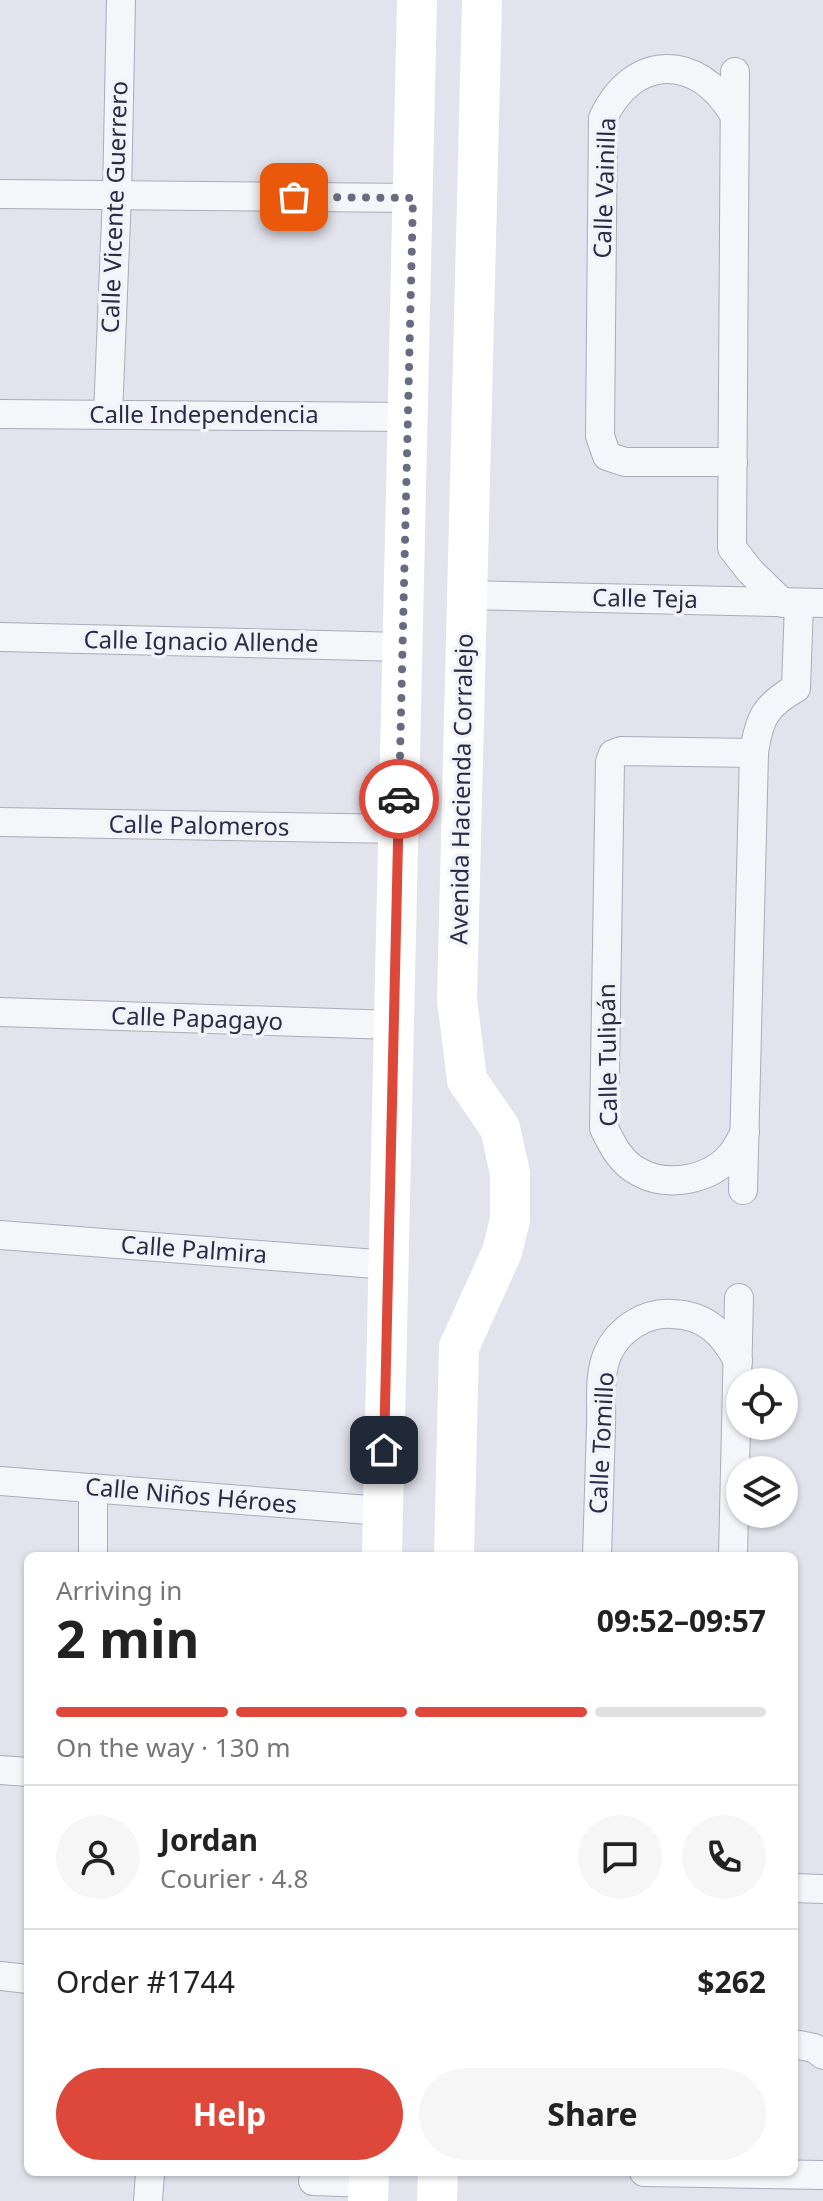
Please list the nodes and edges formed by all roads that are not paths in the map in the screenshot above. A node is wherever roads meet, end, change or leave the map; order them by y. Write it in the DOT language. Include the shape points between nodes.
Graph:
graph roads {
  1 [pos="121,0"];
  2 [pos="417,0"];
  3 [pos="482,0"];
  4 [pos="735,72"];
  5 [pos="733,113"];
  6 [pos="0,194"];
  7 [pos="117,195"];
  8 [pos="413,198"];
  9 [pos="0,414"];
  10 [pos="108,415"];
  11 [pos="408,417"];
  12 [pos="733,462"];
  13 [pos="467,595"];
  14 [pos="802,603"];
  15 [pos="0,637"];
  16 [pos="403,647"];
  17 [pos="754,753"];
  18 [pos="0,822"];
  19 [pos="399,829"];
  20 [pos="0,1012"];
  21 [pos="394,1025"];
  22 [pos="745,1132"];
  23 [pos="743,1190"];
  24 [pos="0,1235"];
  25 [pos="389,1265"];
  26 [pos="739,1298"];
  27 [pos="738,1361"];
  28 [pos="0,1481"];
  29 [pos="93,1488"];
  30 [pos="382,1511"];
  31 [pos="93,1552"];
  32 [pos="382,1552"];
  33 [pos="454,1552"];
  34 [pos="597,1552"];
  35 [pos="733,1552"];
  36 [pos="0,1770"];
  37 [pos="24,1772"];
  38 [pos="798,1888"];
  39 [pos="823,1889"];
  40 [pos="0,1976"];
  41 [pos="24,1979"];
  42 [pos="798,2045"];
  43 [pos="823,2055"];
  44 [pos="823,2153"];
  45 [pos="812,2175"];
  46 [pos="438,2176"];
  47 [pos="313,2185"];
  48 [pos="368,2185"];
  49 [pos="437,2201"];
  1 -- 7 [label="street, Calle Vicente Guerrero"];
  2 -- 8 [label="main road"];
  3 -- 13 [label="main road, Avenida Hacienda Corralejo"];
  4 -- 5 [label="street"];
  5 -- 12 [label="street"];
  5 -- 12 [label="street, Calle Vainilla" via="708,81 667,70 639,76 624,86 603,118 600,436 607,456 625,462"];
  6 -- 7 [label="street"];
  7 -- 8 [label="street"];
  7 -- 10 [label="street, Calle Vicente Guerrero"];
  8 -- 11 [label="main road"];
  9 -- 10 [label="street, Calle Independencia"];
  10 -- 11 [label="street, Calle Independencia"];
  11 -- 16 [label="main road"];
  12 -- 14 [label="street" via="732,548 750,571"];
  13 -- 14 [label="street, Calle Teja"];
  13 -- 33 [label="main road, Avenida Hacienda Corralejo" via="457,999 467,1080 500,1128 510,1173 510,1220 502,1252 459,1347"];
  14 -- 17 [label="street" via="796,688 765,712"];
  15 -- 16 [label="street, Calle Ignacio Allende"];
  16 -- 19 [label="main road"];
  17 -- 22 [label="street"];
  17 -- 22 [label="street, Calle Tulipán" via="621,751 610,762 604,1128 616,1153 638,1172 670,1181 707,1174 732,1155"];
  18 -- 19 [label="street, Calle Palomeros"];
  19 -- 21 [label="main road"];
  20 -- 21 [label="street, Calle Papagayo"];
  21 -- 25 [label="main road"];
  22 -- 23 [label="street"];
  24 -- 25 [label="street, Calle Palmira"];
  25 -- 30 [label="main road"];
  26 -- 27 [label="street"];
  27 -- 34 [label="street, Calle Tomillo" via="715,1328 685,1314 648,1317 615,1341 603,1370"];
  27 -- 35 [label="street"];
  28 -- 29 [label="street, Calle Niños Héroes"];
  29 -- 30 [label="street, Calle Niños Héroes"];
  29 -- 31 [label="street"];
  30 -- 32 [label="main road"];
  36 -- 37 [label="street"];
  38 -- 39 [label="street"];
  40 -- 41 [label="street"];
  42 -- 43 [label="street"];
  44 -- 45 [label="street"];
  46 -- 49 [label="main road"];
  47 -- 48 [label="street"];
}
